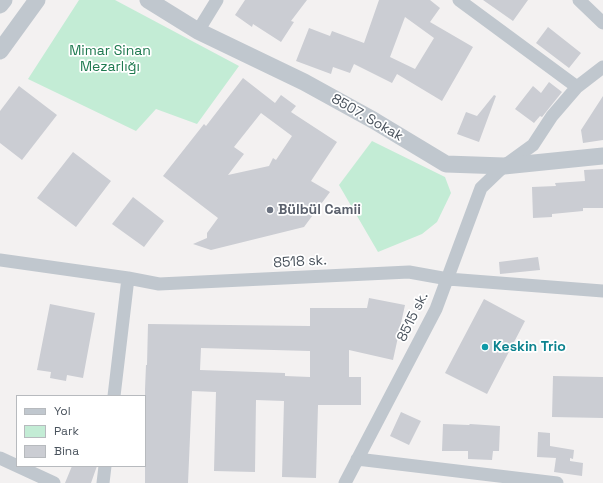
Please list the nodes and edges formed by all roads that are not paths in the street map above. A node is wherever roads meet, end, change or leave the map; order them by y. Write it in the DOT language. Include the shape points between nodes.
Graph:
graph roads {
  1 [pos="4,0"];
  2 [pos="37,0"];
  3 [pos="148,0"];
  4 [pos="216,0"];
  5 [pos="458,0"];
  6 [pos="579,0"];
  7 [pos="0,5"];
  8 [pos="603,23"];
  9 [pos="198,31"];
  10 [pos="0,51"];
  11 [pos="603,67"];
  12 [pos="577,87"];
  13 [pos="603,156"];
  14 [pos="504,166"];
  15 [pos="0,260"];
  16 [pos="128,278"];
  17 [pos="448,279"];
  18 [pos="603,291"];
  19 [pos="114,395"];
  20 [pos="0,458"];
  21 [pos="357,459"];
  22 [pos="16,465"];
  23 [pos="19,467"];
  24 [pos="105,467"];
  25 [pos="54,483"];
  26 [pos="103,483"];
  27 [pos="346,483"];
  28 [pos="557,483"];
  1 -- 7 [label="street"];
  2 -- 10 [label="street"];
  3 -- 9 [label="street, 8507. Sokak"];
  4 -- 9 [label="street"];
  5 -- 12 [label="street"];
  6 -- 8 [label="street"];
  9 -- 14 [label="street, 8507. Sokak" via="304,82 446,164"];
  11 -- 12 [label="street, 8515 sk."];
  12 -- 14 [label="street, 8515 sk." via="552,116 533,145"];
  13 -- 14 [label="street, 8507. Sokak"];
  14 -- 17 [label="street, 8515 sk." via="481,188"];
  15 -- 16 [label="street, 8518 sk."];
  16 -- 17 [label="street, 8518 sk." via="159,284 409,272"];
  16 -- 19 [label="street"];
  17 -- 18 [label="street, 8518 sk."];
  17 -- 21 [label="street, 8515 sk." via="436,309"];
  20 -- 22 [label="street"];
  21 -- 27 [label="street, 8515 sk."];
  21 -- 28 [label="street"];
  23 -- 25 [label="street"];
  24 -- 26 [label="street"];
}
